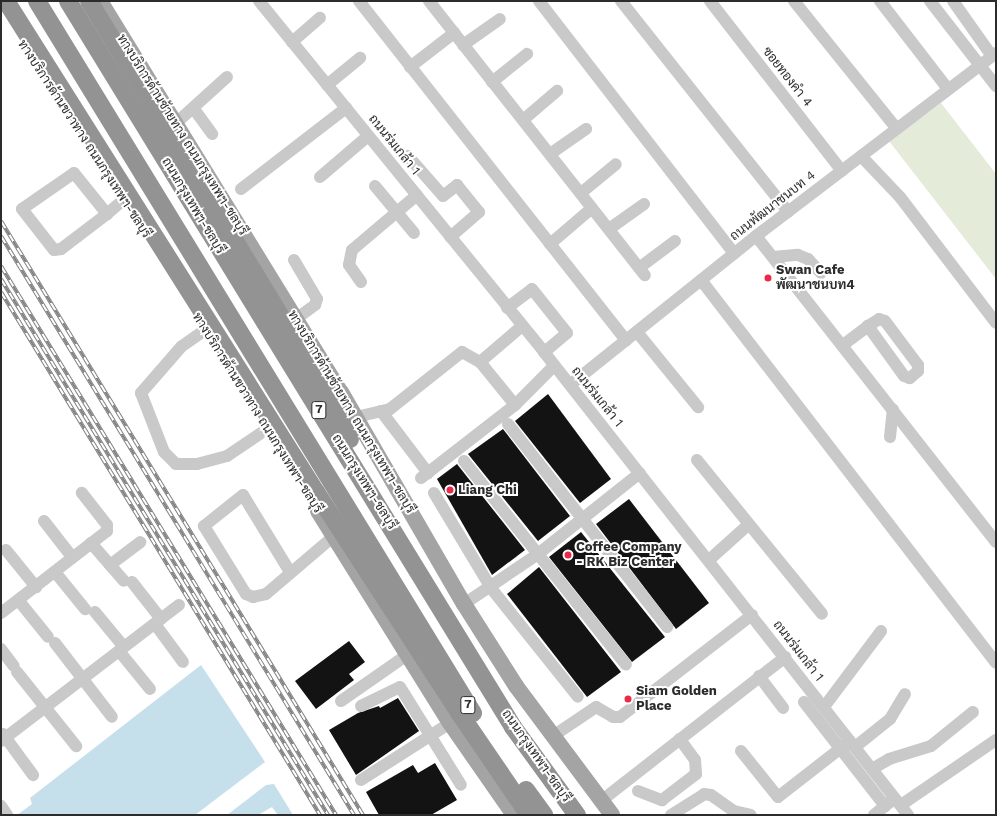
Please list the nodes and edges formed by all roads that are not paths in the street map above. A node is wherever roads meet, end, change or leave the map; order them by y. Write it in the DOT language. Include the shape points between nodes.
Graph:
graph roads {
  1 [pos="6,1"];
  2 [pos="20,1"];
  3 [pos="37,1"];
  4 [pos="68,1"];
  5 [pos="89,1"];
  6 [pos="100,1"];
  7 [pos="259,1"];
  8 [pos="358,1"];
  9 [pos="539,1"];
  10 [pos="621,1"];
  11 [pos="710,1"];
  12 [pos="794,1"];
  13 [pos="930,1"];
  14 [pos="953,1"];
  15 [pos="881,3"];
  16 [pos="436,4"];
  17 [pos="1,9"];
  18 [pos="320,18"];
  19 [pos="500,19"];
  20 [pos="454,33"];
  21 [pos="292,42"];
  22 [pos="463,45"];
  23 [pos="527,54"];
  24 [pos="994,55"];
  25 [pos="360,58"];
  26 [pos="980,65"];
  27 [pos="410,67"];
  28 [pos="227,77"];
  29 [pos="492,82"];
  30 [pos="327,85"];
  31 [pos="996,86"];
  32 [pos="948,89"];
  33 [pos="557,91"];
  34 [pos="346,108"];
  35 [pos="194,109"];
  36 [pos="523,120"];
  37 [pos="176,124"];
  38 [pos="897,128"];
  39 [pos="586,129"];
  40 [pos="212,134"];
  41 [pos="368,136"];
  42 [pos="550,154"];
  43 [pos="408,156"];
  44 [pos="861,156"];
  45 [pos="616,164"];
  46 [pos="842,171"];
  47 [pos="320,177"];
  48 [pos="375,186"];
  49 [pos="241,189"];
  50 [pos="581,193"];
  51 [pos="417,195"];
  52 [pos="124,199"];
  53 [pos="644,204"];
  54 [pos="592,208"];
  55 [pos="396,211"];
  56 [pos="788,212"];
  57 [pos="107,214"];
  58 [pos="609,229"];
  59 [pos="414,233"];
  60 [pos="756,236"];
  61 [pos="450,237"];
  62 [pos="675,241"];
  63 [pos="550,244"];
  64 [pos="734,253"];
  65 [pos="773,257"];
  66 [pos="294,260"];
  67 [pos="821,273"];
  68 [pos="701,280"];
  69 [pos="361,282"];
  70 [pos="507,308"];
  71 [pos="296,319"];
  72 [pos="996,323"];
  73 [pos="522,326"];
  74 [pos="868,326"];
  75 [pos="206,330"];
  76 [pos="637,332"];
  77 [pos="626,340"];
  78 [pos="843,345"];
  79 [pos="544,352"];
  80 [pos="480,362"];
  81 [pos="554,366"];
  82 [pos="570,385"];
  83 [pos="514,405"];
  84 [pos="698,407"];
  85 [pos="893,409"];
  86 [pos="381,411"];
  87 [pos="356,417"];
  88 [pos="508,424"];
  89 [pos="267,429"];
  90 [pos="890,436"];
  91 [pos="697,460"];
  92 [pos="464,461"];
  93 [pos="640,472"];
  94 [pos="360,474"];
  95 [pos="82,493"];
  96 [pos="338,493"];
  97 [pos="434,493"];
  98 [pos="582,519"];
  99 [pos="44,521"];
  100 [pos="748,525"];
  101 [pos="334,536"];
  102 [pos="140,542"];
  103 [pos="996,542"];
  104 [pos="91,543"];
  105 [pos="6,550"];
  106 [pos="538,554"];
  107 [pos="72,558"];
  108 [pos="709,560"];
  109 [pos="110,565"];
  110 [pos="55,572"];
  111 [pos="290,572"];
  112 [pos="36,587"];
  113 [pos="491,588"];
  114 [pos="19,600"];
  115 [pos="464,604"];
  116 [pos="179,605"];
  117 [pos="1,613"];
  118 [pos="822,614"];
  119 [pos="752,615"];
  120 [pos="158,621"];
  121 [pos="667,627"];
  122 [pos="881,631"];
  123 [pos="122,649"];
  124 [pos="1,650"];
  125 [pos="407,655"];
  126 [pos="784,657"];
  127 [pos="183,662"];
  128 [pos="996,663"];
  129 [pos="626,665"];
  130 [pos="759,676"];
  131 [pos="83,678"];
  132 [pos="150,689"];
  133 [pos="906,694"];
  134 [pos="578,697"];
  135 [pos="342,701"];
  136 [pos="804,702"];
  137 [pos="45,706"];
  138 [pos="361,706"];
  139 [pos="824,707"];
  140 [pos="783,708"];
  141 [pos="973,712"];
  142 [pos="112,717"];
  143 [pos="450,723"];
  144 [pos="430,735"];
  145 [pos="4,736"];
  146 [pos="552,736"];
  147 [pos="680,739"];
  148 [pos="996,740"];
  149 [pos="76,746"];
  150 [pos="849,746"];
  151 [pos="741,751"];
  152 [pos="872,769"];
  153 [pos="33,775"];
  154 [pos="361,780"];
  155 [pos="461,785"];
  156 [pos="638,792"];
  157 [pos="601,801"];
  158 [pos="898,802"];
  159 [pos="1,806"];
  160 [pos="885,806"];
  161 [pos="7,815"];
  162 [pos="514,815"];
  163 [pos="529,815"];
  164 [pos="544,815"];
  165 [pos="577,815"];
  166 [pos="612,815"];
  167 [pos="671,815"];
  168 [pos="751,815"];
  169 [pos="874,815"];
  170 [pos="908,815"];
  1 -- 163 [label="highway" via="316,492 460,714"];
  2 -- 96 [label="highway" via="263,394 311,466"];
  3 -- 96 [label="highway, ถนนกรุงเทพฯ-ชลบุรี / 7"];
  4 -- 94 [label="highway, ถนนกรุงเทพฯ-ชลบุรี / 7"];
  5 -- 94 [label="highway" via="314,371 351,441"];
  6 -- 37 [label="main road, ทางบริการด้านซ้ายทาง ถนนกรุงเทพฯ-ชลบุรี"];
  7 -- 21 [label="street, ถนนร่มเกล้า 1"];
  8 -- 27 [label="street"];
  9 -- 64 [label="street"];
  10 -- 56 [label="street"];
  11 -- 46 [label="street, ซอยทองคำ 4"];
  12 -- 38 [label="street"];
  13 -- 26 [label="street"];
  14 -- 24 [label="street"];
  15 -- 32 [label="street"];
  16 -- 20 [label="street"];
  17 -- 52 [label="main road, ทางบริการด้านขวาทาง ถนนกรุงเทพฯ-ชลบุรี"];
  18 -- 21 [label="street"];
  19 -- 22 [label="street"];
  20 -- 22 [label="street"];
  20 -- 27 [label="street"];
  21 -- 30 [label="street, ถนนร่มเกล้า 1"];
  22 -- 29 [label="street"];
  23 -- 29 [label="street"];
  24 -- 26 [label="street, ถนนพัฒนาชนบท 4"];
  25 -- 30 [label="street"];
  26 -- 31 [label="street"];
  26 -- 32 [label="street, ถนนพัฒนาชนบท 4"];
  27 -- 63 [label="street"];
  28 -- 35 [label="street" via="207,92"];
  29 -- 36 [label="street"];
  30 -- 34 [label="street, ถนนร่มเกล้า 1"];
  32 -- 38 [label="street, ถนนพัฒนาชนบท 4"];
  33 -- 36 [label="street"];
  34 -- 41 [label="street, ถนนร่มเกล้า 1"];
  34 -- 49 [label="street"];
  35 -- 37 [label="street"];
  35 -- 40 [label="street"];
  36 -- 42 [label="street"];
  37 -- 71 [label="main road, ทางบริการด้านซ้ายทาง ถนนกรุงเทพฯ-ชลบุรี"];
  38 -- 44 [label="street, ถนนพัฒนาชนบท 4"];
  39 -- 42 [label="street"];
  41 -- 47 [label="street"];
  41 -- 51 [label="street, ถนนร่มเกล้า 1"];
  42 -- 50 [label="street"];
  43 -- 61 [label="street" via="443,196 457,185 479,212"];
  44 -- 46 [label="street, ถนนพัฒนาชนบท 4"];
  44 -- 72 [label="street" via="900,197"];
  45 -- 50 [label="street"];
  46 -- 56 [label="street, ถนนพัฒนาชนบท 4"];
  48 -- 55 [label="street"];
  50 -- 54 [label="street"];
  51 -- 55 [label="street"];
  51 -- 61 [label="street, ถนนร่มเกล้า 1"];
  52 -- 57 [label="street"];
  52 -- 75 [label="main road, ทางบริการด้านขวาทาง ถนนกรุงเทพฯ-ชลบุรี"];
  53 -- 58 [label="street"];
  54 -- 58 [label="street"];
  54 -- 63 [label="street"];
  55 -- 59 [label="street"];
  55 -- 69 [label="street" via="349,257 349,265"];
  56 -- 60 [label="street, ถนนพัฒนาชนบท 4"];
  57 -- 57 [label="street" via="57,251 22,210 74,173"];
  58 -- 62 [label="street" via="642,271"];
  60 -- 64 [label="street, ถนนพัฒนาชนบท 4"];
  60 -- 65 [label="street"];
  61 -- 70 [label="street, ถนนร่มเกล้า 1"];
  63 -- 77 [label="street"];
  64 -- 68 [label="street, ถนนพัฒนาชนบท 4"];
  65 -- 67 [label="street" via="798,255 808,259"];
  65 -- 78 [label="street"];
  66 -- 71 [label="street" via="317,299 315,305"];
  68 -- 76 [label="street, ถนนพัฒนาชนบท 4"];
  68 -- 128 [label="street"];
  70 -- 73 [label="street, ถนนร่มเกล้า 1"];
  70 -- 79 [label="street" via="532,288 567,333"];
  71 -- 87 [label="main road, ทางบริการด้านซ้ายทาง ถนนกรุงเทพฯ-ชลบุรี"];
  73 -- 79 [label="street, ถนนร่มเกล้า 1"];
  73 -- 80 [label="street"];
  74 -- 74 [label="street" via="879,319 885,321 918,365 918,371 906,378"];
  74 -- 78 [label="street"];
  75 -- 89 [label="main road, ทางบริการด้านขวาทาง ถนนกรุงเทพฯ-ชลบุรี"];
  75 -- 89 [label="street" via="181,347 141,393 164,452 176,464 197,464 227,456"];
  76 -- 77 [label="street, ถนนพัฒนาชนบท 4"];
  76 -- 84 [label="street"];
  77 -- 82 [label="street, ถนนพัฒนาชนบท 4"];
  78 -- 85 [label="street"];
  79 -- 81 [label="street, ถนนร่มเกล้า 1"];
  80 -- 83 [label="street"];
  80 -- 86 [label="street" via="462,352 398,404"];
  81 -- 82 [label="street, ถนนร่มเกล้า 1"];
  81 -- 83 [label="street"];
  82 -- 93 [label="street, ถนนร่มเกล้า 1"];
  83 -- 86 [label="street" via="424,475"];
  85 -- 90 [label="street"];
  85 -- 103 [label="street"];
  86 -- 87 [label="street"];
  87 -- 115 [label="main road, ทางบริการด้านซ้ายทาง ถนนกรุงเทพฯ-ชลบุรี"];
  88 -- 98 [label="street"];
  89 -- 101 [label="main road, ทางบริการด้านขวาทาง ถนนกรุงเทพฯ-ชลบุรี"];
  91 -- 100 [label="street"];
  92 -- 106 [label="street"];
  93 -- 98 [label="street"];
  93 -- 108 [label="street, ถนนร่มเกล้า 1"];
  94 -- 165 [label="highway, ถนนกรุงเทพฯ-ชลบุรี / 7" via="513,727"];
  95 -- 104 [label="street" via="108,528"];
  96 -- 164 [label="highway, ถนนกรุงเทพฯ-ชลบุรี / 7" via="491,741"];
  97 -- 113 [label="street"];
  98 -- 106 [label="street"];
  98 -- 121 [label="street"];
  99 -- 107 [label="street"];
  100 -- 108 [label="street"];
  100 -- 118 [label="street"];
  101 -- 111 [label="street"];
  101 -- 125 [label="main road, ทางบริการด้านขวาทาง ถนนกรุงเทพฯ-ชลบุรี"];
  102 -- 109 [label="street"];
  104 -- 107 [label="street"];
  104 -- 109 [label="street"];
  105 -- 112 [label="street"];
  106 -- 113 [label="street"];
  106 -- 129 [label="street"];
  107 -- 110 [label="street"];
  108 -- 119 [label="street, ถนนร่มเกล้า 1"];
  109 -- 120 [label="street" via="128,582"];
  110 -- 112 [label="street"];
  110 -- 123 [label="street"];
  111 -- 111 [label="street" via="266,594 253,598 246,594 204,526 243,495"];
  112 -- 114 [label="street"];
  113 -- 115 [label="street"];
  113 -- 134 [label="street"];
  114 -- 117 [label="street"];
  114 -- 131 [label="street"];
  115 -- 146 [label="main road, ทางบริการด้านซ้ายทาง ถนนกรุงเทพฯ-ชลบุรี"];
  116 -- 120 [label="street"];
  119 -- 126 [label="street, ถนนร่มเกล้า 1"];
  119 -- 146 [label="street" via="620,717 613,717 596,707"];
  120 -- 123 [label="street"];
  120 -- 127 [label="street"];
  122 -- 139 [label="street"];
  123 -- 131 [label="street"];
  123 -- 132 [label="street"];
  124 -- 137 [label="street"];
  125 -- 135 [label="street"];
  125 -- 143 [label="main road, ทางบริการด้านขวาทาง ถนนกรุงเทพฯ-ชลบุรี"];
  126 -- 130 [label="street"];
  126 -- 139 [label="street, ถนนร่มเกล้า 1"];
  130 -- 140 [label="street"];
  130 -- 147 [label="street"];
  131 -- 137 [label="street"];
  131 -- 142 [label="street"];
  133 -- 150 [label="street" via="890,719"];
  136 -- 150 [label="street"];
  137 -- 145 [label="street"];
  137 -- 149 [label="street"];
  138 -- 144 [label="street" via="400,687"];
  139 -- 150 [label="street, ถนนร่มเกล้า 1"];
  141 -- 152 [label="street" via="931,746 889,759"];
  143 -- 144 [label="street"];
  143 -- 162 [label="main road, ทางบริการด้านขวาทาง ถนนกรุงเทพฯ-ชลบุรี"];
  144 -- 154 [label="street"];
  144 -- 155 [label="street"];
  145 -- 153 [label="street"];
  146 -- 157 [label="main road, ทางบริการด้านซ้ายทาง ถนนกรุงเทพฯ-ชลบุรี"];
  147 -- 156 [label="street" via="695,760 696,774 662,800"];
  147 -- 157 [label="street"];
  148 -- 158 [label="street"];
  150 -- 151 [label="street" via="778,797"];
  150 -- 152 [label="street, ถนนร่มเกล้า 1"];
  150 -- 160 [label="street"];
  152 -- 158 [label="street, ถนนร่มเกล้า 1"];
  157 -- 166 [label="main road, ทางบริการด้านซ้ายทาง ถนนกรุงเทพฯ-ชลบุรี"];
  158 -- 160 [label="street"];
  158 -- 170 [label="street, ถนนร่มเกล้า 1"];
  159 -- 161 [label="street"];
  160 -- 169 [label="street"];
  167 -- 168 [label="street" via="704,794 711,795 734,811"];
}
